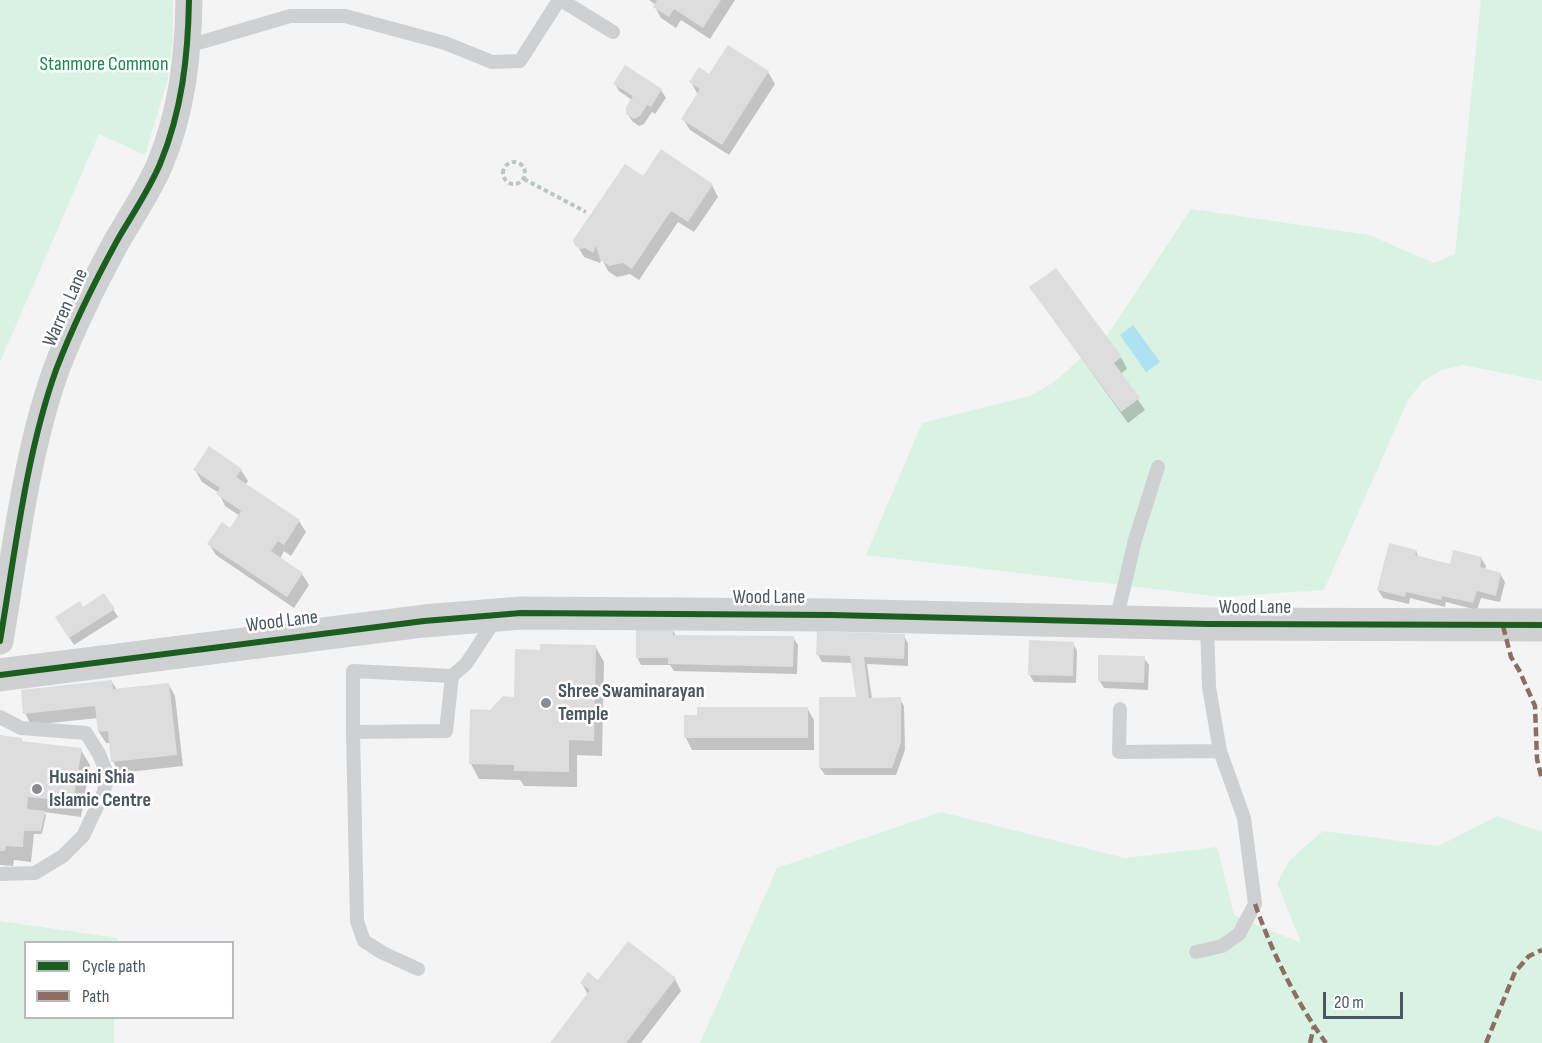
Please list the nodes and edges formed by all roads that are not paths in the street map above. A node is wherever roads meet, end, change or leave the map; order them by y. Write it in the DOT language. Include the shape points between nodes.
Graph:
graph roads {
  1 [pos="189,0"];
  2 [pos="560,0"];
  3 [pos="613,32"];
  4 [pos="188,46"];
  5 [pos="1158,467"];
  6 [pos="498,615"];
  7 [pos="1116,622"];
  8 [pos="1207,624"];
  9 [pos="1542,625"];
  10 [pos="0,641"];
  11 [pos="0,675"];
  12 [pos="452,676"];
  13 [pos="1120,710"];
  14 [pos="0,717"];
  15 [pos="353,732"];
  16 [pos="1220,751"];
  17 [pos="0,874"];
  18 [pos="1196,952"];
  19 [pos="418,969"];
  1 -- 4 [label="street, Warren Lane"];
  2 -- 3 [label="lane"];
  2 -- 4 [label="lane" via="520,61 492,62 446,43 345,15 290,16"];
  4 -- 10 [label="street, Warren Lane" via="181,98 159,165 98,275 57,370 40,422"];
  5 -- 7 [label="lane" via="1135,540"];
  6 -- 7 [label="street, Wood Lane" via="832,615"];
  6 -- 11 [label="street, Wood Lane"];
  6 -- 12 [label="lane" via="466,664"];
  7 -- 8 [label="street, Wood Lane"];
  8 -- 9 [label="street, Wood Lane"];
  8 -- 16 [label="lane" via="1209,687"];
  12 -- 15 [label="lane" via="446,731"];
  12 -- 15 [label="lane" via="353,671"];
  13 -- 16 [label="lane" via="1119,752"];
  14 -- 17 [label="lane" via="21,728 86,733 108,776 83,836 63,856 34,873"];
  15 -- 19 [label="lane" via="357,921 364,941"];
  16 -- 18 [label="lane" via="1244,818 1255,904 1239,934 1222,946"];
}
